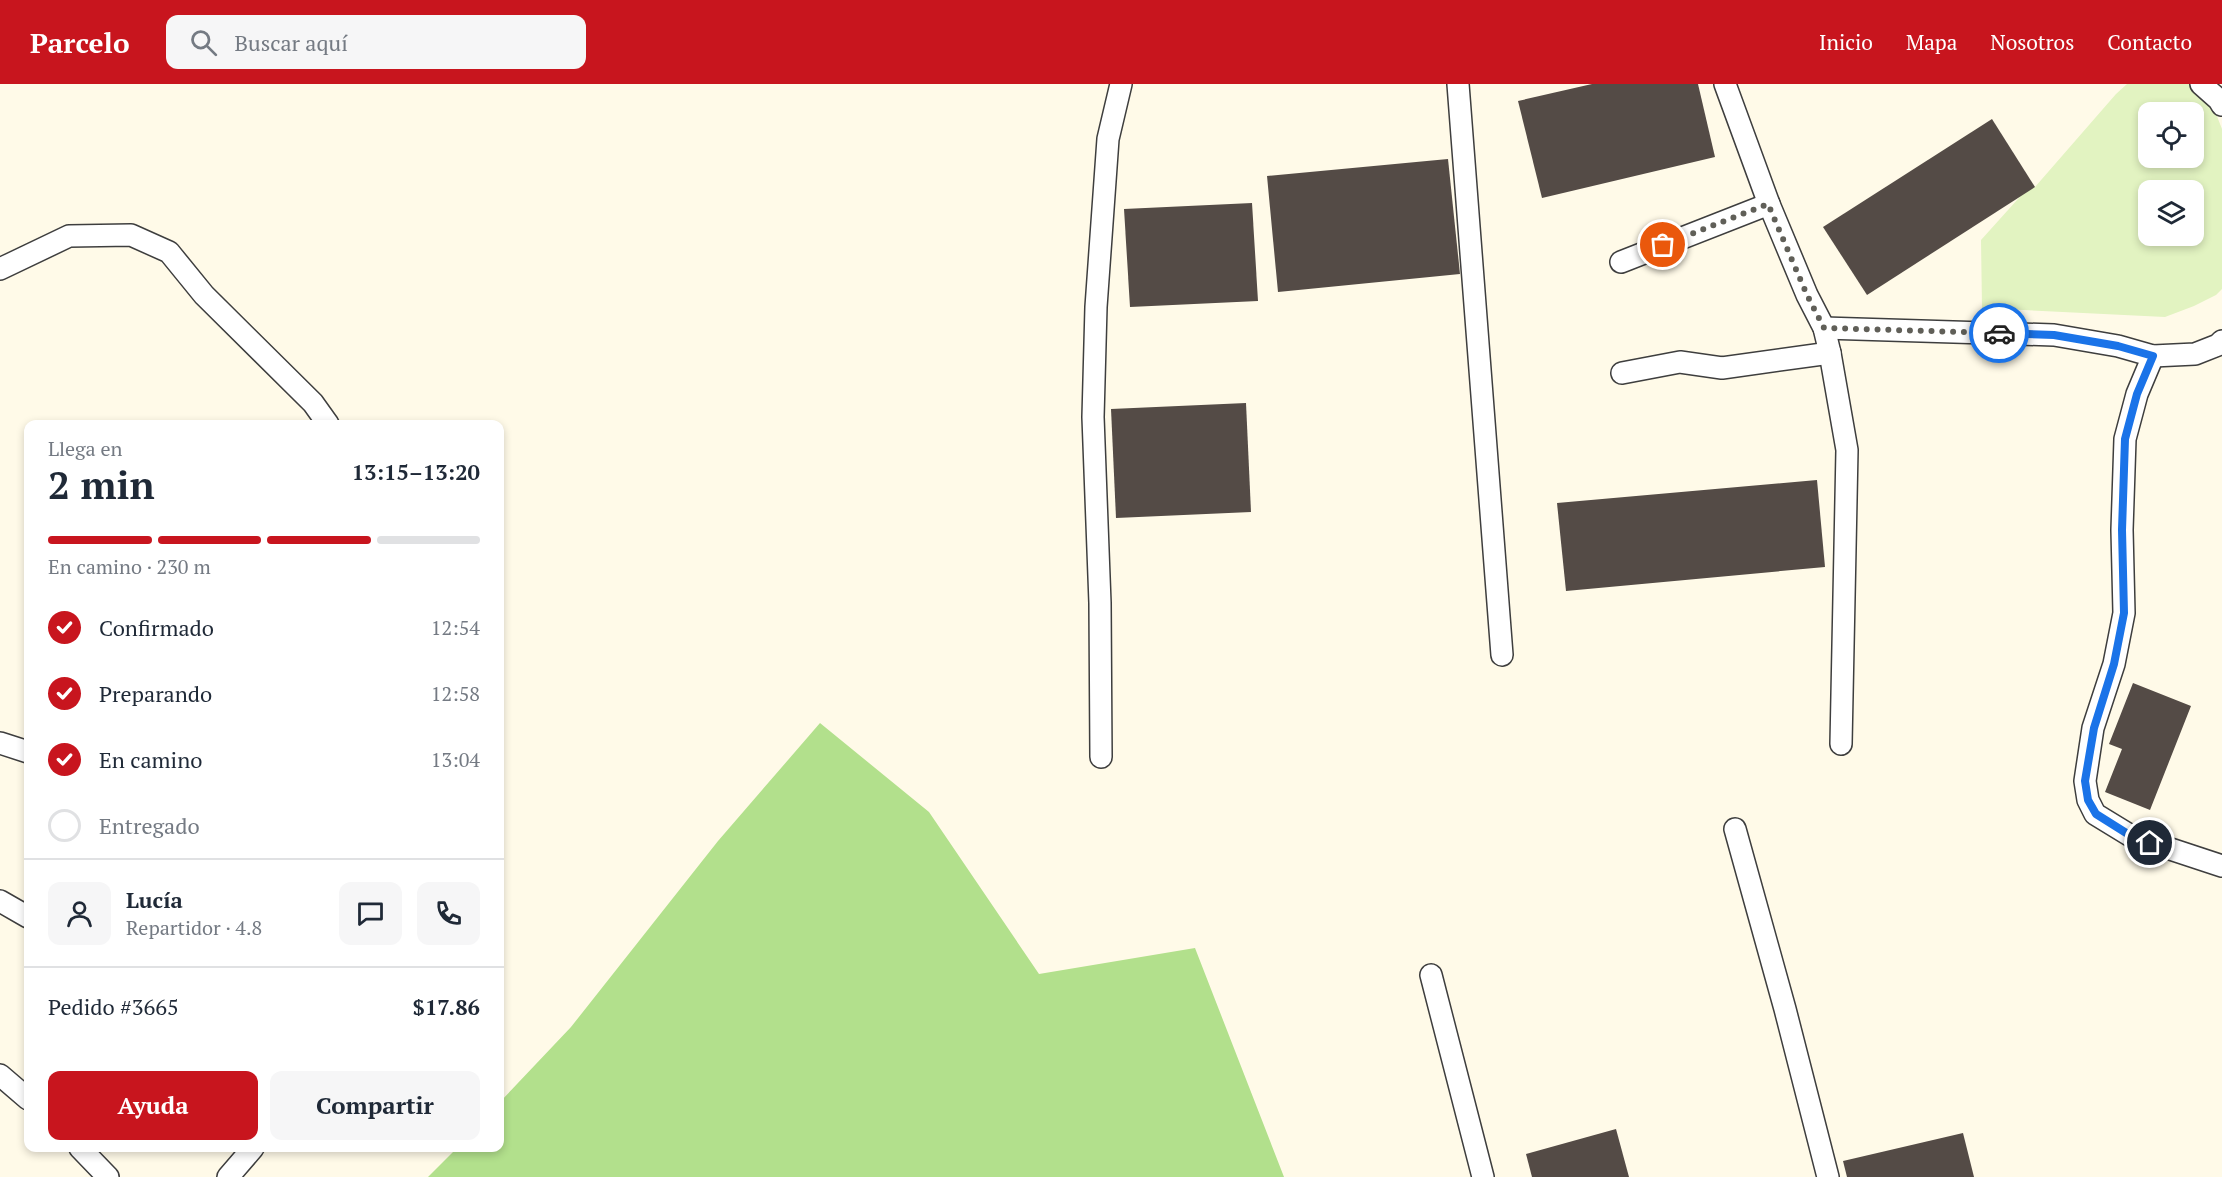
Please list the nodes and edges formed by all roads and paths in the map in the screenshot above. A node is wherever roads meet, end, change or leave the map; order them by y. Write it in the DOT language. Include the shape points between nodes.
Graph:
graph roads {
  1 [pos="1121,84"];
  2 [pos="1458,84"];
  3 [pos="1725,84"];
  4 [pos="2201,84"];
  5 [pos="2222,105"];
  6 [pos="1768,204"];
  7 [pos="1621,262"];
  8 [pos="0,269"];
  9 [pos="1824,328"];
  10 [pos="2222,341"];
  11 [pos="1830,353"];
  12 [pos="2153,356"];
  13 [pos="1622,373"];
  14 [pos="325,420"];
  15 [pos="1502,655"];
  16 [pos="0,743"];
  17 [pos="1841,744"];
  18 [pos="24,751"];
  19 [pos="1101,757"];
  20 [pos="1735,829"];
  21 [pos="2222,866"];
  22 [pos="0,901"];
  23 [pos="24,915"];
  24 [pos="1431,975"];
  25 [pos="0,1075"];
  26 [pos="24,1096"];
  27 [pos="84,1152"];
  28 [pos="250,1152"];
  29 [pos="108,1177"];
  30 [pos="228,1177"];
  31 [pos="1483,1177"];
  32 [pos="1828,1177"];
  1 -- 19 [label="street" via="1108,139 1096,307 1093,417"];
  2 -- 15 [label="street"];
  3 -- 6 [label="street"];
  4 -- 5 [label="street"];
  6 -- 7 [label="street"];
  6 -- 9 [label="street"];
  8 -- 14 [label="street" via="69,236 131,235 168,252 204,295 313,403"];
  9 -- 11 [label="street"];
  9 -- 12 [label="street" via="2054,335"];
  10 -- 12 [label="street" via="2195,354"];
  11 -- 13 [label="street" via="1722,368 1680,362"];
  11 -- 17 [label="street" via="1847,450"];
  12 -- 21 [label="street" via="2137,394 2125,439 2124,613 2114,664 2094,728 2085,781 2088,800 2096,814 2131,836"];
  16 -- 18 [label="street"];
  20 -- 32 [label="street"];
  22 -- 23 [label="street"];
  24 -- 31 [label="street"];
  25 -- 26 [label="street"];
  27 -- 29 [label="street"];
  28 -- 30 [label="street"];
}
